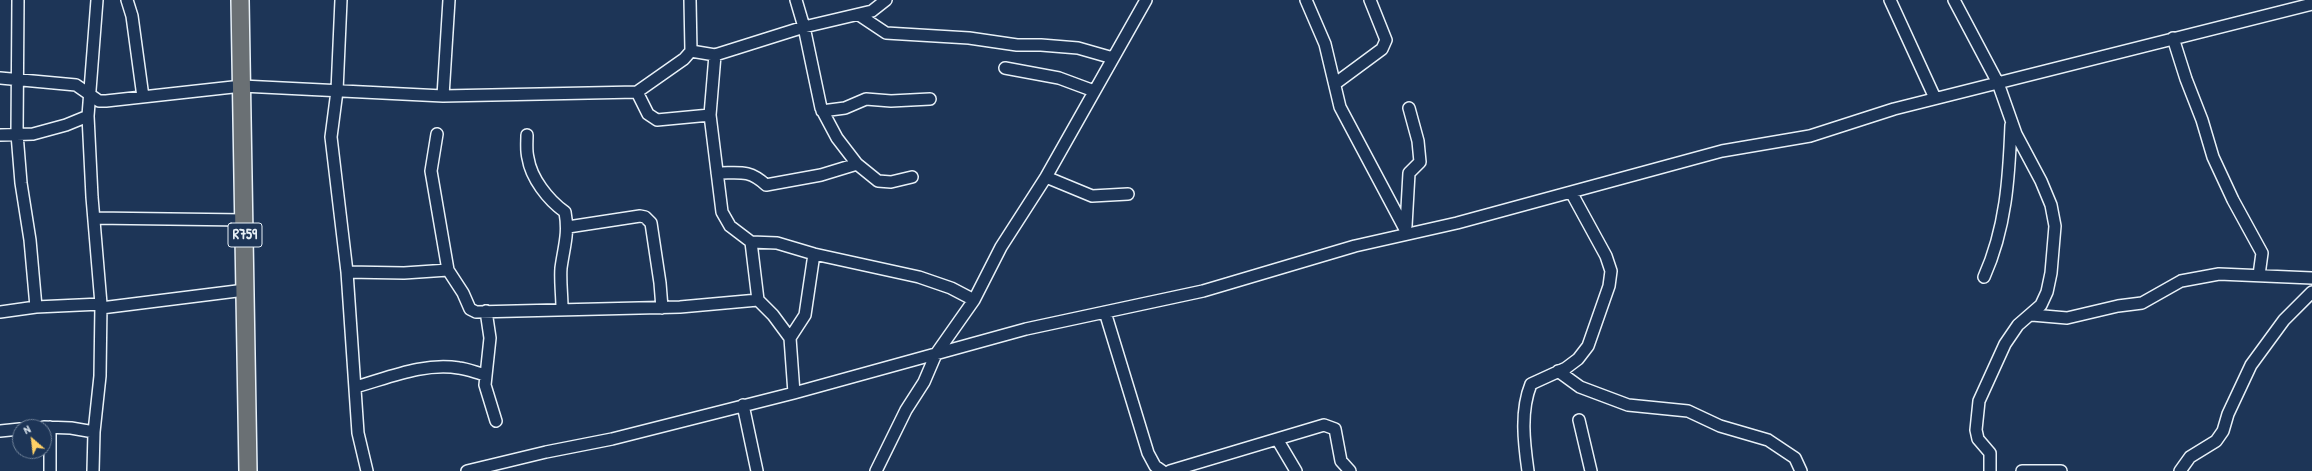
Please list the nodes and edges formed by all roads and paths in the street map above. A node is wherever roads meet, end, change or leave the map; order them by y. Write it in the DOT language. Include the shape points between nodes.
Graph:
graph roads {
  1 [pos="18,0"];
  2 [pos="97,0"];
  3 [pos="127,0"];
  4 [pos="240,0"];
  5 [pos="341,0"];
  6 [pos="449,0"];
  7 [pos="690,0"];
  8 [pos="796,0"];
  9 [pos="886,0"];
  10 [pos="1146,0"];
  11 [pos="1306,0"];
  12 [pos="1370,0"];
  13 [pos="1890,0"];
  14 [pos="1954,0"];
  15 [pos="2312,4"];
  16 [pos="859,15"];
  17 [pos="804,27"];
  18 [pos="2173,38"];
  19 [pos="691,51"];
  20 [pos="715,55"];
  21 [pos="1113,58"];
  22 [pos="1005,68"];
  23 [pos="0,78"];
  24 [pos="18,79"];
  25 [pos="1336,83"];
  26 [pos="1998,83"];
  27 [pos="242,86"];
  28 [pos="337,90"];
  29 [pos="1094,91"];
  30 [pos="637,92"];
  31 [pos="88,94"];
  32 [pos="443,96"];
  33 [pos="143,97"];
  34 [pos="1934,98"];
  35 [pos="930,99"];
  36 [pos="1409,108"];
  37 [pos="822,111"];
  38 [pos="710,115"];
  39 [pos="88,116"];
  40 [pos="2011,122"];
  41 [pos="17,134"];
  42 [pos="437,134"];
  43 [pos="0,135"];
  44 [pos="527,135"];
  45 [pos="857,164"];
  46 [pos="717,173"];
  47 [pos="912,177"];
  48 [pos="1046,177"];
  49 [pos="1571,192"];
  50 [pos="1128,194"];
  51 [pos="94,218"];
  52 [pos="244,220"];
  53 [pos="568,227"];
  54 [pos="1406,231"];
  55 [pos="751,242"];
  56 [pos="814,254"];
  57 [pos="448,270"];
  58 [pos="347,272"];
  59 [pos="2258,275"];
  60 [pos="1984,277"];
  61 [pos="2312,278"];
  62 [pos="245,290"];
  63 [pos="2312,292"];
  64 [pos="758,300"];
  65 [pos="974,300"];
  66 [pos="101,306"];
  67 [pos="36,307"];
  68 [pos="562,308"];
  69 [pos="662,308"];
  70 [pos="486,311"];
  71 [pos="0,312"];
  72 [pos="1106,312"];
  73 [pos="2032,315"];
  74 [pos="790,338"];
  75 [pos="936,354"];
  76 [pos="1558,372"];
  77 [pos="486,375"];
  78 [pos="355,386"];
  79 [pos="794,393"];
  80 [pos="743,405"];
  81 [pos="1579,420"];
  82 [pos="496,421"];
  83 [pos="52,428"];
  84 [pos="12,429"];
  85 [pos="0,430"];
  86 [pos="94,432"];
  87 [pos="1277,439"];
  88 [pos="49,459"];
  89 [pos="494,468"];
  90 [pos="50,471"];
  91 [pos="93,471"];
  92 [pos="248,471"];
  93 [pos="367,471"];
  94 [pos="467,471"];
  95 [pos="757,471"];
  96 [pos="876,471"];
  97 [pos="1162,471"];
  98 [pos="1171,471"];
  99 [pos="1296,471"];
  100 [pos="1350,471"];
  101 [pos="1528,471"];
  102 [pos="1591,471"];
  103 [pos="1801,471"];
  104 [pos="1990,471"];
  105 [pos="2022,471"];
  106 [pos="2061,471"];
  107 [pos="2180,471"];
  1 -- 24 [label="street"];
  2 -- 31 [label="street"];
  3 -- 33 [label="street" via="132,16"];
  4 -- 27 [label="main road, R759"];
  5 -- 28 [label="street"];
  6 -- 32 [label="street"];
  7 -- 19 [label="street"];
  8 -- 17 [label="street"];
  9 -- 16 [label="street" via="872,11"];
  10 -- 21 [label="street"];
  11 -- 25 [label="street" via="1325,44"];
  12 -- 25 [label="street" via="1386,40 1385,44 1382,49"];
  13 -- 34 [label="street"];
  14 -- 26 [label="street"];
  15 -- 18 [label="street"];
  16 -- 17 [label="street"];
  16 -- 21 [label="street" via="886,33 1078,48"];
  17 -- 20 [label="street"];
  17 -- 37 [label="street"];
  18 -- 26 [label="street"];
  18 -- 59 [label="street" via="2213,158 2262,253"];
  19 -- 20 [label="street"];
  19 -- 30 [label="street" via="684,59"];
  20 -- 38 [label="street"];
  21 -- 29 [label="street"];
  22 -- 29 [label="street" via="1059,78"];
  23 -- 24 [label="street"];
  24 -- 31 [label="street" via="76,85"];
  24 -- 41 [label="street"];
  25 -- 54 [label="street" via="1340,107"];
  26 -- 34 [label="street"];
  26 -- 40 [label="street"];
  27 -- 28 [label="street"];
  27 -- 33 [label="street"];
  27 -- 52 [label="main road, R759"];
  28 -- 32 [label="street"];
  28 -- 58 [label="street" via="331,137"];
  29 -- 48 [label="street"];
  30 -- 32 [label="street"];
  30 -- 38 [label="street" via="648,114 657,120"];
  31 -- 33 [label="street" via="106,101"];
  31 -- 39 [label="street"];
  34 -- 49 [label="street" via="1810,136 1722,151"];
  35 -- 37 [label="street" via="866,99 845,108"];
  36 -- 54 [label="street" via="1418,141 1420,165 1408,175"];
  37 -- 45 [label="street" via="836,138"];
  38 -- 46 [label="street"];
  39 -- 41 [label="street" via="33,134"];
  39 -- 51 [label="street"];
  40 -- 60 [label="street" via="2008,183 2002,228"];
  40 -- 73 [label="street" via="2051,204 2055,226 2047,292"];
  41 -- 43 [label="street"];
  41 -- 67 [label="street" via="20,183 30,240"];
  42 -- 57 [label="street" via="431,171"];
  44 -- 53 [label="street" via="531,168 551,202 565,212"];
  45 -- 46 [label="street" via="821,175 766,185 749,173"];
  45 -- 47 [label="street" via="878,181 890,182"];
  46 -- 55 [label="street" via="722,212 730,226"];
  48 -- 50 [label="street" via="1092,196"];
  48 -- 65 [label="street" via="1001,247"];
  49 -- 54 [label="street" via="1457,223"];
  49 -- 76 [label="street" via="1606,256 1611,271 1609,286 1588,346 1578,359"];
  51 -- 52 [label="street"];
  51 -- 66 [label="street"];
  52 -- 62 [label="main road, R759"];
  53 -- 68 [label="street" via="561,268"];
  53 -- 69 [label="street" via="645,217 651,223"];
  54 -- 72 [label="street" via="1243,281"];
  55 -- 56 [label="street" via="777,243"];
  55 -- 64 [label="street"];
  56 -- 65 [label="street" via="919,277 951,288"];
  56 -- 74 [label="street" via="805,315"];
  57 -- 58 [label="street" via="404,273"];
  57 -- 70 [label="street" via="470,309 476,312"];
  58 -- 78 [label="street"];
  59 -- 61 [label="street"];
  59 -- 73 [label="street" via="2236,273 2197,277 2181,281 2142,303 2067,318"];
  62 -- 66 [label="street"];
  62 -- 92 [label="main road, R759"];
  63 -- 107 [label="street" via="2284,320 2251,365 2228,414 2223,431 2216,441 2190,457"];
  64 -- 69 [label="street"];
  64 -- 74 [label="street"];
  65 -- 75 [label="street"];
  66 -- 67 [label="street"];
  66 -- 86 [label="street" via="100,376"];
  67 -- 71 [label="street"];
  68 -- 69 [label="street"];
  68 -- 70 [label="street"];
  70 -- 77 [label="street" via="490,338"];
  72 -- 75 [label="street" via="1026,329"];
  72 -- 97 [label="street" via="1148,453 1155,466"];
  73 -- 104 [label="street" via="2018,325 2005,344 1980,401 1976,430 1981,445 1990,453"];
  74 -- 79 [label="street"];
  75 -- 79 [label="street"];
  75 -- 96 [label="street" via="924,382 906,410"];
  76 -- 101 [label="street" via="1537,380 1529,389 1524,442"];
  76 -- 103 [label="street" via="1580,387 1628,405 1688,411 1720,426 1768,440 1795,458"];
  77 -- 78 [label="street" via="459,368 441,367 416,370"];
  77 -- 82 [label="street" via="485,385"];
  78 -- 93 [label="street" via="358,433"];
  79 -- 80 [label="street"];
  80 -- 89 [label="street" via="612,439 546,452"];
  80 -- 95 [label="street"];
  81 -- 102 [label="street"];
  83 -- 86 [label="street"];
  84 -- 85 [label="street"];
  86 -- 91 [label="street"];
  87 -- 98 [label="street"];
  87 -- 99 [label="street"];
  87 -- 100 [label="street" via="1324,424 1333,426 1341,461"];
  88 -- 90 [label="street"];
  89 -- 94 [label="street"];
  105 -- 106 [label="street"];
}
